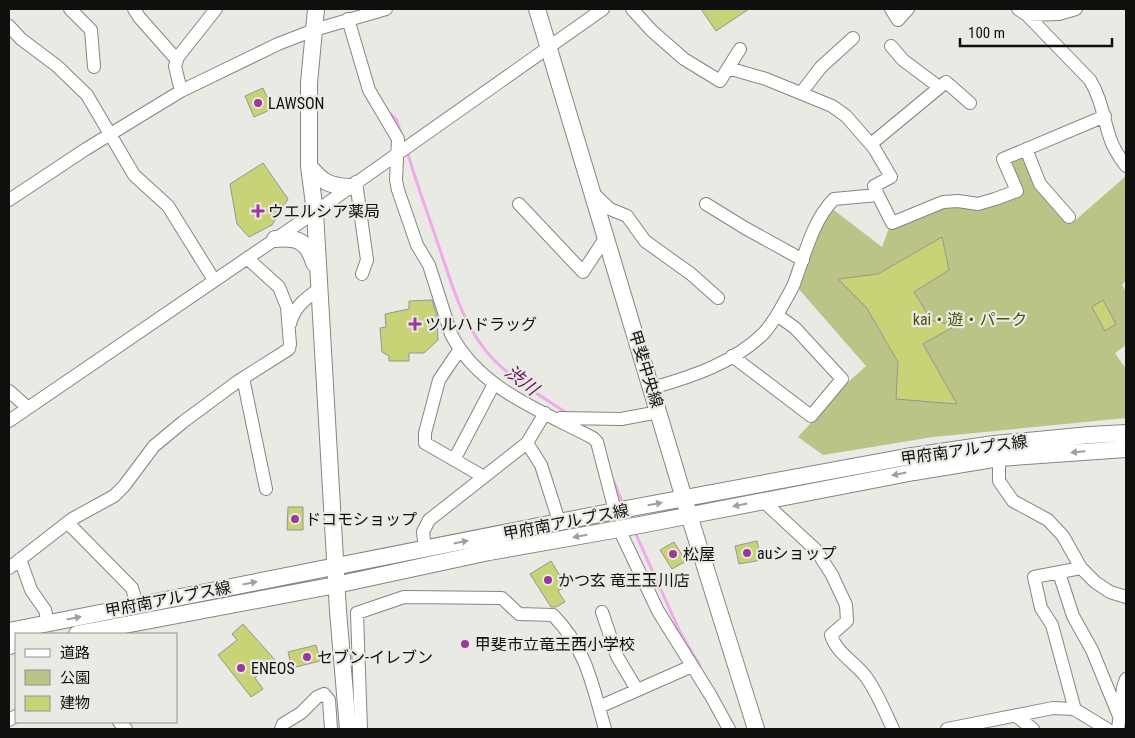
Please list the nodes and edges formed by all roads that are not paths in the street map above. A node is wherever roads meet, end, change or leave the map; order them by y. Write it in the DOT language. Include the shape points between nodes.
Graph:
graph roads {
  1 [pos="70,9"];
  2 [pos="134,9"];
  3 [pos="216,9"];
  4 [pos="316,9"];
  5 [pos="386,9"];
  6 [pos="537,9"];
  7 [pos="603,9"];
  8 [pos="632,9"];
  9 [pos="891,9"];
  10 [pos="908,9"];
  11 [pos="1076,9"];
  12 [pos="1023,12"];
  13 [pos="348,19"];
  14 [pos="9,26"];
  15 [pos="314,30"];
  16 [pos="853,38"];
  17 [pos="548,46"];
  18 [pos="891,46"];
  19 [pos="740,49"];
  20 [pos="176,60"];
  21 [pos="94,67"];
  22 [pos="728,68"];
  23 [pos="939,87"];
  24 [pos="182,90"];
  25 [pos="801,93"];
  26 [pos="970,103"];
  27 [pos="1105,116"];
  28 [pos="111,134"];
  29 [pos="871,144"];
  30 [pos="1026,149"];
  31 [pos="398,152"];
  32 [pos="309,166"];
  33 [pos="1126,166"];
  34 [pos="353,184"];
  35 [pos="592,192"];
  36 [pos="878,195"];
  37 [pos="9,200"];
  38 [pos="519,204"];
  39 [pos="706,204"];
  40 [pos="315,212"];
  41 [pos="1069,217"];
  42 [pos="606,237"];
  43 [pos="275,239"];
  44 [pos="247,258"];
  45 [pos="803,260"];
  46 [pos="362,274"];
  47 [pos="214,280"];
  48 [pos="318,283"];
  49 [pos="718,298"];
  50 [pos="776,315"];
  51 [pos="289,329"];
  52 [pos="460,349"];
  53 [pos="732,356"];
  54 [pos="243,378"];
  55 [pos="494,384"];
  56 [pos="652,388"];
  57 [pos="9,391"];
  58 [pos="28,408"];
  59 [pos="659,412"];
  60 [pos="550,415"];
  61 [pos="9,421"];
  62 [pos="1126,433"];
  63 [pos="527,443"];
  64 [pos="1126,449"];
  65 [pos="999,458"];
  66 [pos="454,460"];
  67 [pos="484,477"];
  68 [pos="266,489"];
  69 [pos="763,500"];
  70 [pos="687,507"];
  71 [pos="615,512"];
  72 [pos="68,523"];
  73 [pos="560,524"];
  74 [pos="620,529"];
  75 [pos="425,549"];
  76 [pos="20,559"];
  77 [pos="335,566"];
  78 [pos="9,568"];
  79 [pos="1081,568"];
  80 [pos="1059,573"];
  81 [pos="336,585"];
  82 [pos="1126,597"];
  83 [pos="137,605"];
  84 [pos="602,612"];
  85 [pos="48,623"];
  86 [pos="9,631"];
  87 [pos="82,633"];
  88 [pos="692,666"];
  89 [pos="1126,679"];
  90 [pos="637,690"];
  91 [pos="599,707"];
  92 [pos="1075,710"];
  93 [pos="1016,716"];
  94 [pos="1119,716"];
  95 [pos="993,725"];
  96 [pos="281,729"];
  97 [pos="331,729"];
  98 [pos="348,729"];
  99 [pos="361,729"];
  100 [pos="605,729"];
  101 [pos="729,729"];
  102 [pos="756,729"];
  103 [pos="893,729"];
  104 [pos="948,729"];
  105 [pos="1033,729"];
  106 [pos="1107,729"];
  107 [pos="1118,729"];
  1 -- 21 [label="street" via="91,30"];
  2 -- 20 [label="street"];
  3 -- 20 [label="street"];
  4 -- 15 [label="main road"];
  5 -- 13 [label="street"];
  6 -- 17 [label="main road, 甲斐中央線"];
  7 -- 17 [label="street"];
  8 -- 22 [label="street" via="684,59 720,81"];
  9 -- 10 [label="street" via="898,20"];
  11 -- 12 [label="street" via="1059,14"];
  12 -- 27 [label="street" via="1090,80"];
  13 -- 15 [label="street"];
  13 -- 31 [label="street" via="369,90 398,139"];
  14 -- 28 [label="street" via="86,95"];
  15 -- 24 [label="street"];
  15 -- 32 [label="main road" via="309,84"];
  16 -- 25 [label="street" via="821,67"];
  17 -- 31 [label="street"];
  17 -- 35 [label="main road, 甲斐中央線"];
  18 -- 23 [label="street" via="903,60"];
  19 -- 22 [label="street"];
  20 -- 24 [label="street"];
  22 -- 25 [label="street"];
  23 -- 26 [label="street" via="946,82"];
  23 -- 29 [label="street"];
  24 -- 28 [label="street"];
  25 -- 29 [label="street" via="832,106 846,116"];
  27 -- 30 [label="street"];
  27 -- 33 [label="street" via="1109,136"];
  28 -- 37 [label="street"];
  28 -- 47 [label="street" via="134,175 168,206"];
  29 -- 36 [label="street" via="891,177 874,186"];
  30 -- 36 [label="street" via="1003,159 1017,191 996,199 978,204 942,202 892,223"];
  30 -- 41 [label="street" via="1040,184"];
  31 -- 34 [label="street"];
  31 -- 52 [label="street" via="398,190 451,334"];
  32 -- 34 [label="main road" via="334,186"];
  32 -- 40 [label="main road"];
  34 -- 40 [label="street"];
  34 -- 46 [label="street" via="366,260"];
  35 -- 42 [label="main road, 甲斐中央線"];
  35 -- 49 [label="street" via="610,209 627,216 645,242 691,274"];
  36 -- 45 [label="street" via="834,199 819,221"];
  38 -- 42 [label="street" via="583,272"];
  39 -- 45 [label="street"];
  40 -- 43 [label="street"];
  40 -- 48 [label="main road"];
  42 -- 56 [label="main road, 甲斐中央線"];
  43 -- 44 [label="street"];
  43 -- 48 [label="main road" via="294,239 311,250"];
  44 -- 47 [label="street"];
  44 -- 51 [label="street" via="279,287 287,307"];
  45 -- 50 [label="street"];
  47 -- 58 [label="street"];
  48 -- 51 [label="street" via="298,306"];
  48 -- 77 [label="main road"];
  50 -- 53 [label="street" via="764,332"];
  50 -- 53 [label="street" via="795,328 842,379 811,416"];
  51 -- 54 [label="street" via="289,349"];
  52 -- 55 [label="street"];
  52 -- 66 [label="street" via="439,380 424,432 424,444"];
  53 -- 56 [label="street" via="707,370"];
  54 -- 68 [label="street"];
  54 -- 72 [label="street" via="154,446 114,496"];
  55 -- 60 [label="street"];
  55 -- 66 [label="street"];
  56 -- 59 [label="main road, 甲斐中央線"];
  57 -- 58 [label="street"];
  58 -- 61 [label="street"];
  59 -- 60 [label="street" via="621,419"];
  59 -- 70 [label="main road, 甲斐中央線"];
  60 -- 63 [label="street"];
  60 -- 71 [label="street" via="597,442"];
  62 -- 70 [label="main road, 甲府南アルプス線" via="994,444 906,457"];
  63 -- 67 [label="street"];
  63 -- 73 [label="street" via="541,465"];
  64 -- 65 [label="main road, 甲府南アルプス線, one-way"];
  65 -- 69 [label="main road, 甲府南アルプス線, one-way"];
  65 -- 79 [label="street" via="999,481 1013,501 1048,520 1063,536"];
  66 -- 67 [label="street"];
  67 -- 75 [label="street" via="429,520 423,532"];
  69 -- 70 [label="main road, 甲府南アルプス線, one-way"];
  69 -- 103 [label="street" via="816,550 832,576 846,605 847,620 831,635 833,641 865,675"];
  71 -- 70 [label="main road, 甲府南アルプス線, one-way"];
  70 -- 74 [label="main road, 甲府南アルプス線"];
  70 -- 102 [label="main road, 甲斐中央線"];
  71 -- 73 [label="main road, 甲府南アルプス線"];
  72 -- 76 [label="street"];
  72 -- 83 [label="street" via="132,588"];
  75 -- 73 [label="main road, 甲府南アルプス線, one-way"];
  74 -- 81 [label="main road, 甲府南アルプス線, one-way" via="489,552"];
  74 -- 88 [label="street" via="658,611"];
  75 -- 77 [label="main road, 甲府南アルプス線"];
  76 -- 78 [label="street"];
  76 -- 85 [label="street"];
  77 -- 81 [label="main road"];
  83 -- 77 [label="main road, 甲府南アルプス線, one-way"];
  79 -- 80 [label="street"];
  79 -- 82 [label="street" via="1110,592"];
  80 -- 92 [label="street" via="1034,577 1041,608 1052,625"];
  80 -- 94 [label="street" via="1073,616 1092,650"];
  81 -- 87 [label="main road, 甲府南アルプス線"];
  81 -- 98 [label="main road"];
  85 -- 83 [label="main road, 甲府南アルプス線, one-way"];
  84 -- 90 [label="street" via="617,656"];
  85 -- 86 [label="main road, 甲府南アルプス線"];
  88 -- 90 [label="street"];
  88 -- 101 [label="street"];
  89 -- 94 [label="street"];
  90 -- 91 [label="street"];
  91 -- 99 [label="street" via="587,665 564,627 552,616 519,614 502,598 404,597 357,614"];
  91 -- 100 [label="street"];
  92 -- 93 [label="street" via="1053,708"];
  92 -- 106 [label="street"];
  93 -- 95 [label="street"];
  93 -- 105 [label="street"];
  94 -- 107 [label="street"];
  95 -- 104 [label="street"];
  96 -- 97 [label="street" via="283,724 324,694 329,700"];
}
